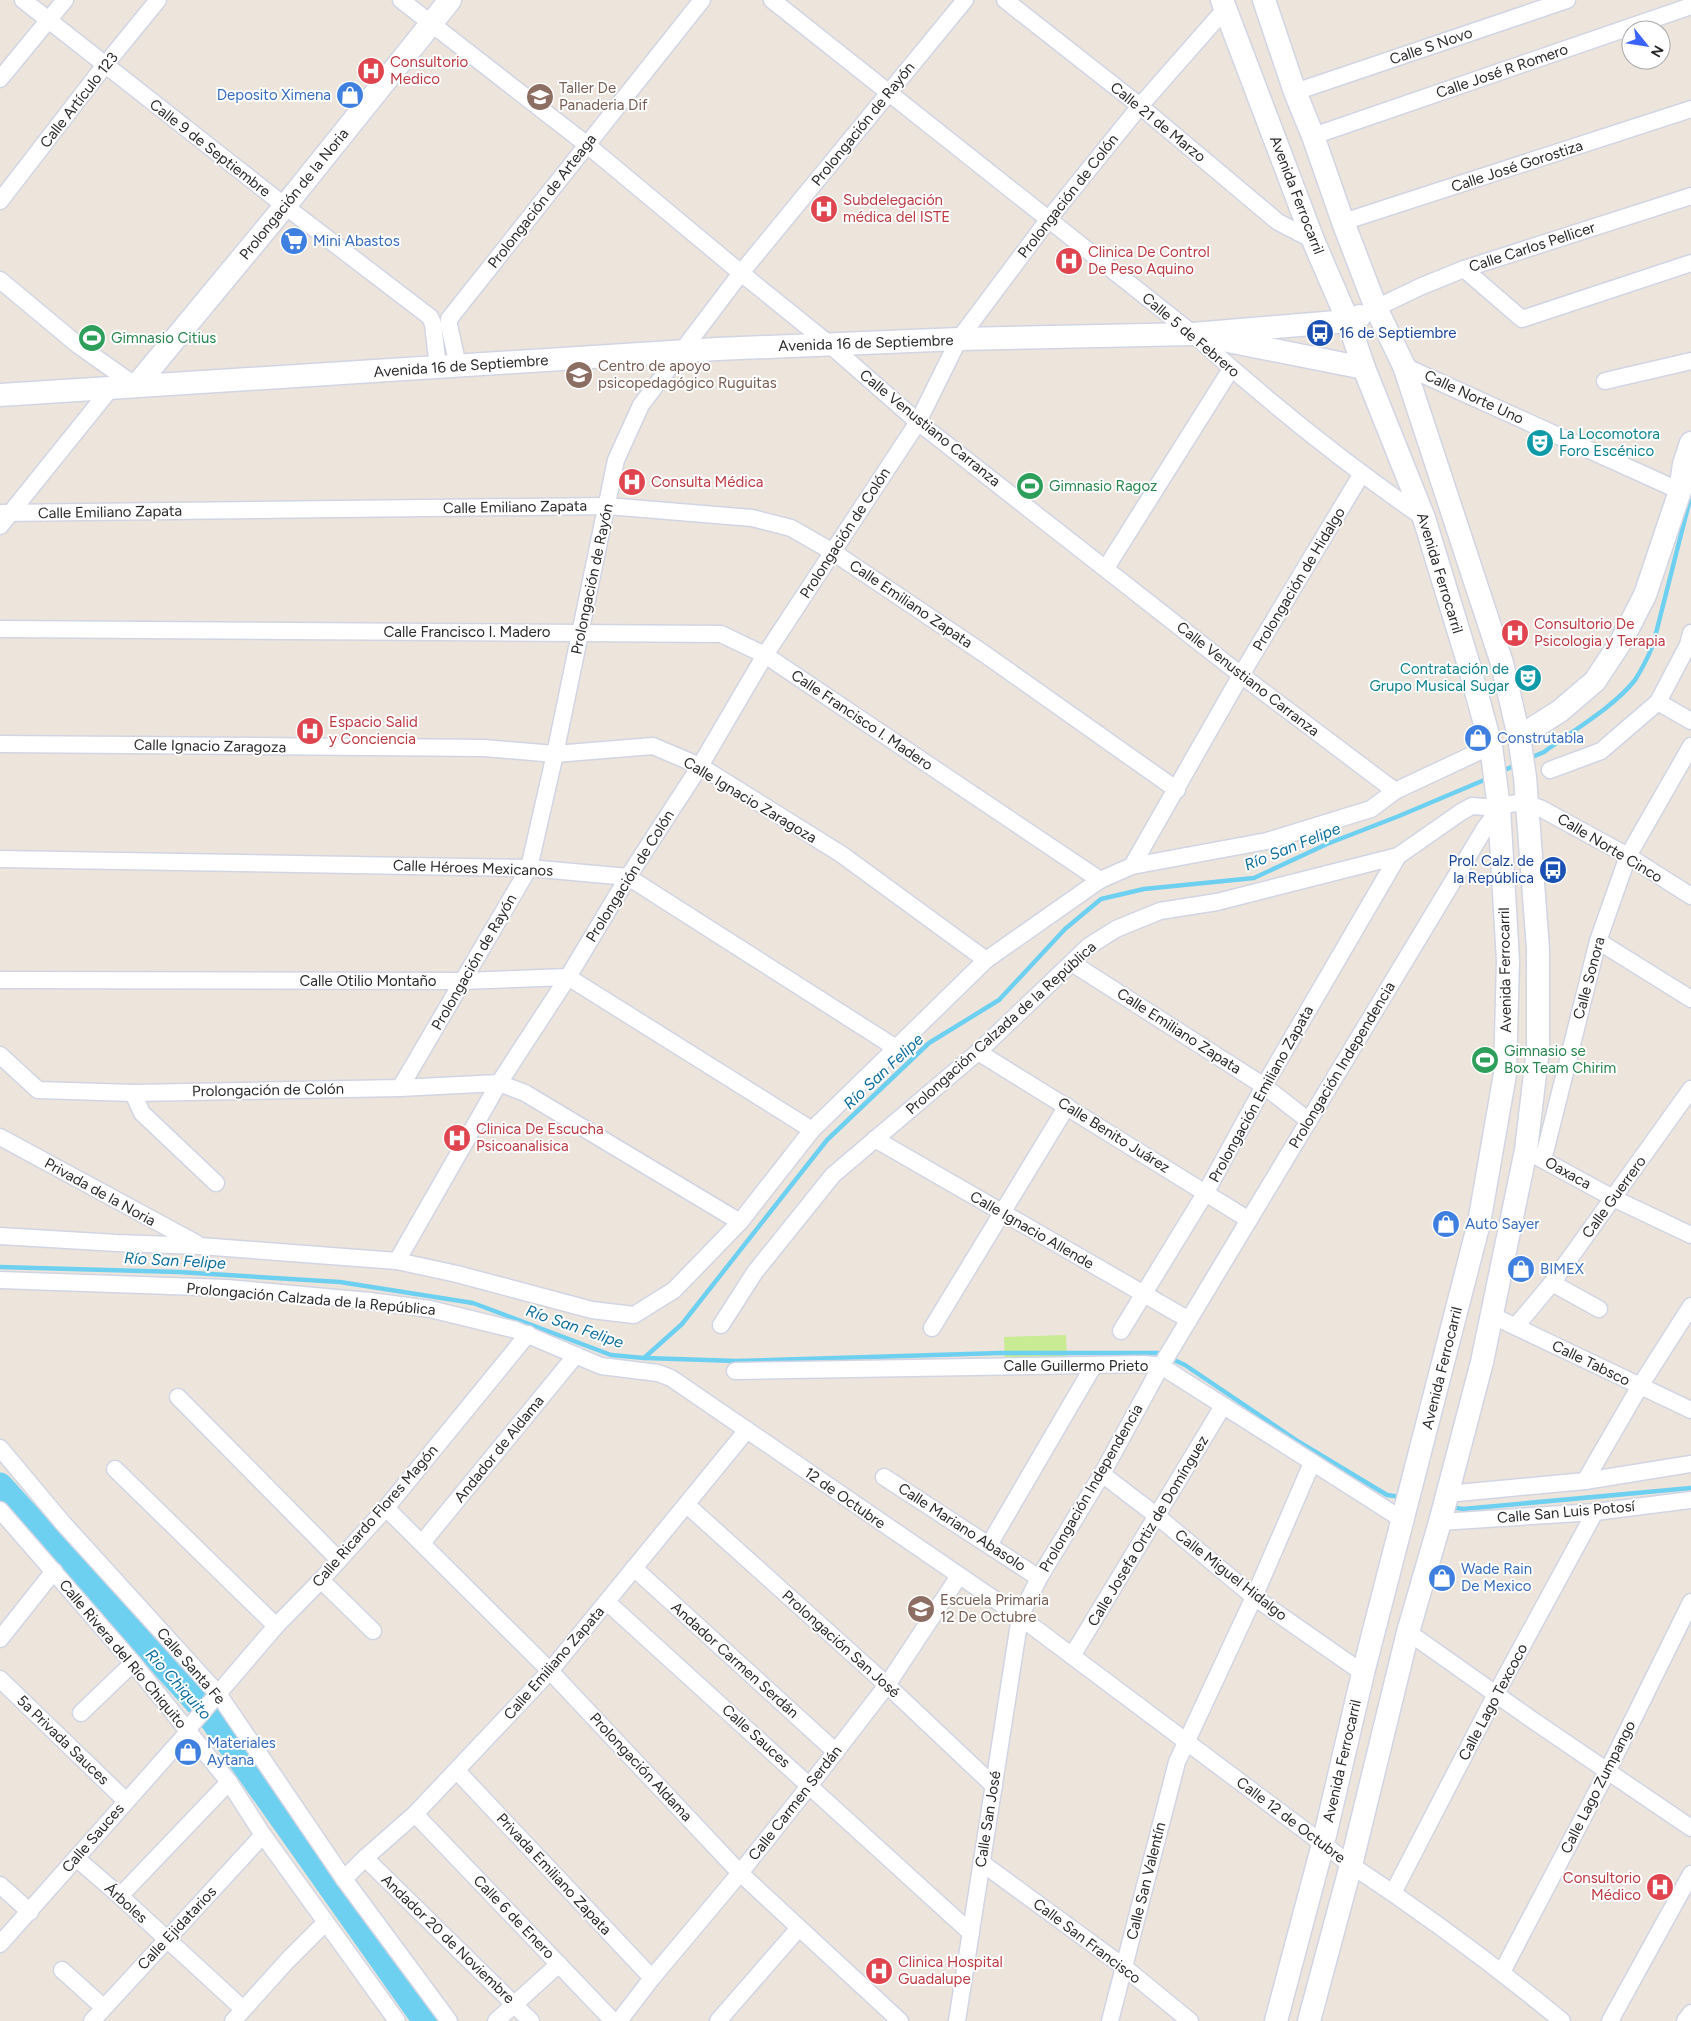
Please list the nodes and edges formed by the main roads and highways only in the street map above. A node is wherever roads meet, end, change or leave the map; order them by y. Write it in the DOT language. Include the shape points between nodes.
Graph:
graph roads {
  1 [pos="450,0"];
  2 [pos="1264,0"];
  3 [pos="1224,4"];
  4 [pos="1376,308"];
  5 [pos="1348,321"];
  6 [pos="1193,334"];
  7 [pos="1364,368"];
  8 [pos="136,386"];
  9 [pos="0,395"];
  10 [pos="1691,442"];
  11 [pos="1521,744"];
  12 [pos="1276,2021"];
  13 [pos="1309,2021"];
  1 -- 8 [label="main road, Prolongación de la Noria"];
  2 -- 4 [label="main road, Avenida Ferrocarril"];
  3 -- 5 [label="main road, Avenida Ferrocarril" via="1313,240"];
  4 -- 5 [label="main road"];
  4 -- 11 [label="main road, Avenida Ferrocarril" via="1404,366 1502,663"];
  5 -- 6 [label="main road, Avenida 16 de Septiembre"];
  5 -- 7 [label="main road, Avenida Ferrocarril"];
  6 -- 7 [label="main road, Avenida 16 de Septiembre"];
  6 -- 8 [label="main road, Avenida 16 de Septiembre" via="959,339 680,351"];
  7 -- 12 [label="main road, Avenida Ferrocarril" via="1424,518 1492,754 1498,798 1508,961 1505,1074 1480,1223"];
  8 -- 9 [label="main road, Avenida 16 de Septiembre"];
  10 -- 11 [label="main road" via="1680,492 1645,595 1622,640 1595,681"];
  11 -- 13 [label="main road, Avenida Ferrocarril" via="1538,949 1534,1155"];
}
